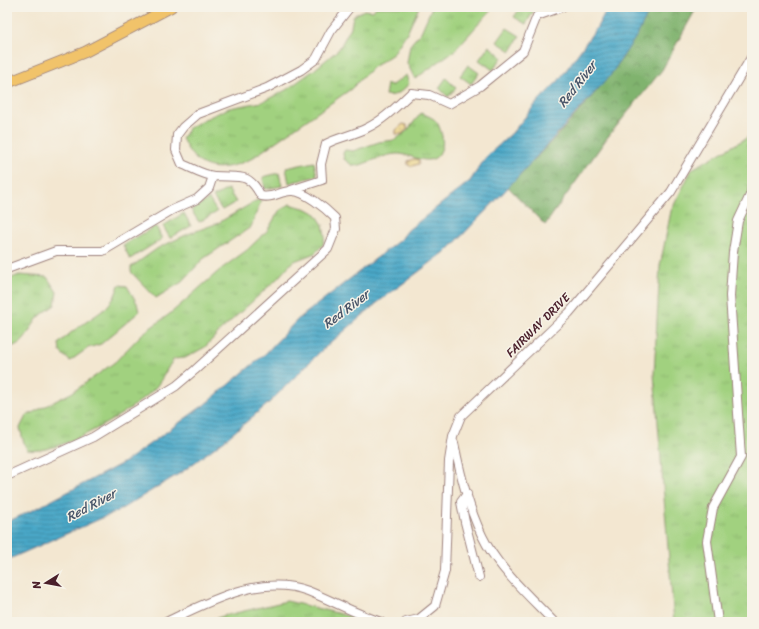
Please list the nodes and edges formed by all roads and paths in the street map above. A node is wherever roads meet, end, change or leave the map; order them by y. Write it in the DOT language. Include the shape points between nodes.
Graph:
graph roads {
  1 [pos="172,7"];
  2 [pos="350,7"];
  3 [pos="562,7"];
  4 [pos="752,56"];
  5 [pos="7,83"];
  6 [pos="213,176"];
  7 [pos="752,184"];
  8 [pos="291,190"];
  9 [pos="7,269"];
  10 [pos="453,436"];
  11 [pos="7,476"];
  12 [pos="467,494"];
  13 [pos="479,577"];
  14 [pos="166,622"];
  15 [pos="381,622"];
  16 [pos="406,622"];
  17 [pos="554,622"];
  18 [pos="718,622"];
  1 -- 5 [label="main road" via="85,52"];
  2 -- 6 [label="street" via="331,31 316,59 267,88 198,114 183,127 177,135 176,150 182,164"];
  3 -- 8 [label="street" via="537,16 523,51 480,86 449,104 429,95 411,93 367,129 326,144 321,164 322,180"];
  4 -- 10 [label="street, FAIRWAY DRIVE" via="671,192 569,313 461,416"];
  6 -- 8 [label="street" via="247,178 261,196 266,197"];
  6 -- 9 [label="street" via="209,188 197,199 172,210 103,251 56,252"];
  7 -- 18 [label="street" via="738,221 730,296 741,457 713,508 707,541"];
  8 -- 11 [label="street" via="311,199 335,218 336,229 328,249 176,386 93,437"];
  10 -- 12 [label="street"];
  10 -- 16 [label="street, FAIRWAY DRIVE" via="449,468 445,571 435,606 419,619"];
  12 -- 13 [label="street" via="461,502"];
  12 -- 17 [label="street" via="488,546"];
  14 -- 15 [label="street" via="240,590 275,586 306,590"];
}
